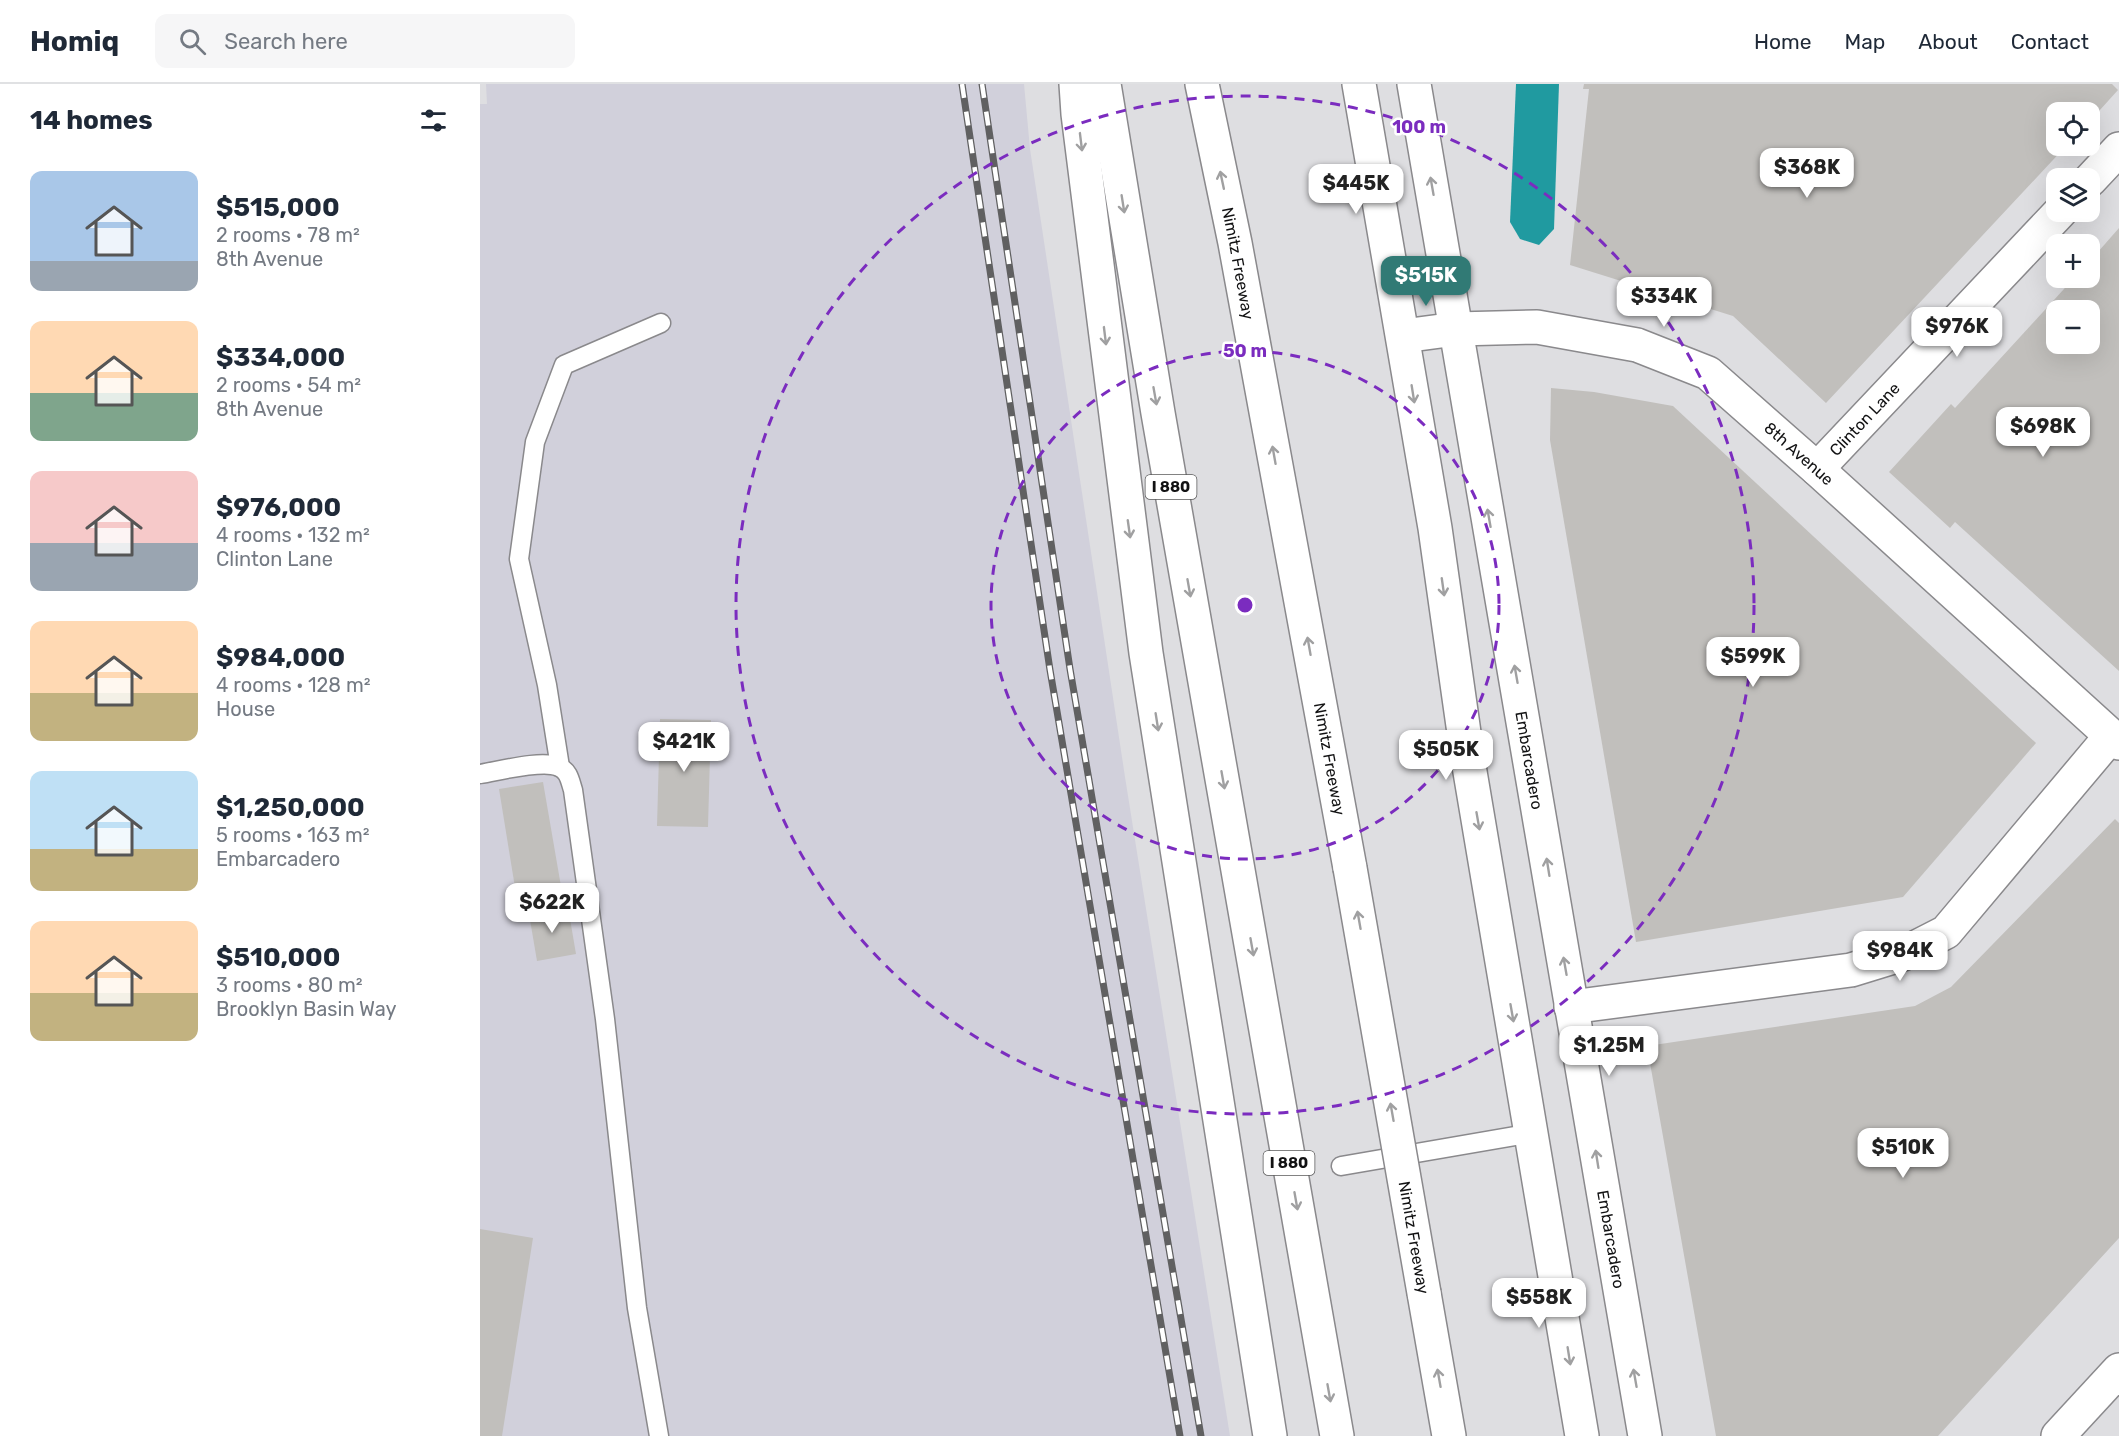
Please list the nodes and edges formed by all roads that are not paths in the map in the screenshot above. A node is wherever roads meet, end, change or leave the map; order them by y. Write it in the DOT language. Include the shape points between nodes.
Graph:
graph roads {
  1 [pos="1077,84"];
  2 [pos="1104,84"];
  3 [pos="1202,84"];
  4 [pos="1359,84"];
  5 [pos="1414,84"];
  6 [pos="2119,149"];
  7 [pos="2100,169"];
  8 [pos="2051,222"];
  9 [pos="661,323"];
  10 [pos="1456,329"];
  11 [pos="1403,336"];
  12 [pos="1817,469"];
  13 [pos="2115,740"];
  14 [pos="560,767"];
  15 [pos="480,774"];
  16 [pos="1571,1007"];
  17 [pos="1532,1133"];
  18 [pos="1341,1166"];
  19 [pos="2119,1370"];
  20 [pos="659,1436"];
  21 [pos="1270,1436"];
  22 [pos="1337,1436"];
  23 [pos="1449,1436"];
  24 [pos="1581,1436"];
  25 [pos="1645,1436"];
  26 [pos="2058,1436"];
  1 -- 21 [label="main road, one-way" via="1146,653"];
  2 -- 22 [label="main road, I 880, one-way"];
  23 -- 3 [label="main road, Nimitz Freeway, one-way, bridge" via="1350,868 1240,266"];
  4 -- 11 [label="main road"];
  10 -- 5 [label="main road, Embarcadero, one-way"];
  6 -- 7 [label="main road"];
  8 -- 12 [label="main road, Clinton Lane"];
  9 -- 14 [label="lane" via="564,365 535,442 519,559 547,685"];
  10 -- 11 [label="main road, 8th Avenue"];
  10 -- 12 [label="main road, 8th Avenue" via="1537,327 1647,349 1708,373"];
  16 -- 10 [label="main road, Embarcadero, one-way"];
  11 -- 17 [label="main road, one-way" via="1467,754"];
  12 -- 13 [label="main road, 8th Avenue"];
  13 -- 16 [label="main road" via="1946,932 1903,954 1851,970"];
  14 -- 15 [label="lane" via="545,764"];
  14 -- 20 [label="lane" via="569,776 573,790 605,1019 637,1308"];
  25 -- 16 [label="main road, Embarcadero, one-way"];
  17 -- 18 [label="lane"];
  17 -- 24 [label="main road, one-way"];
  19 -- 26 [label="main road"];
}
